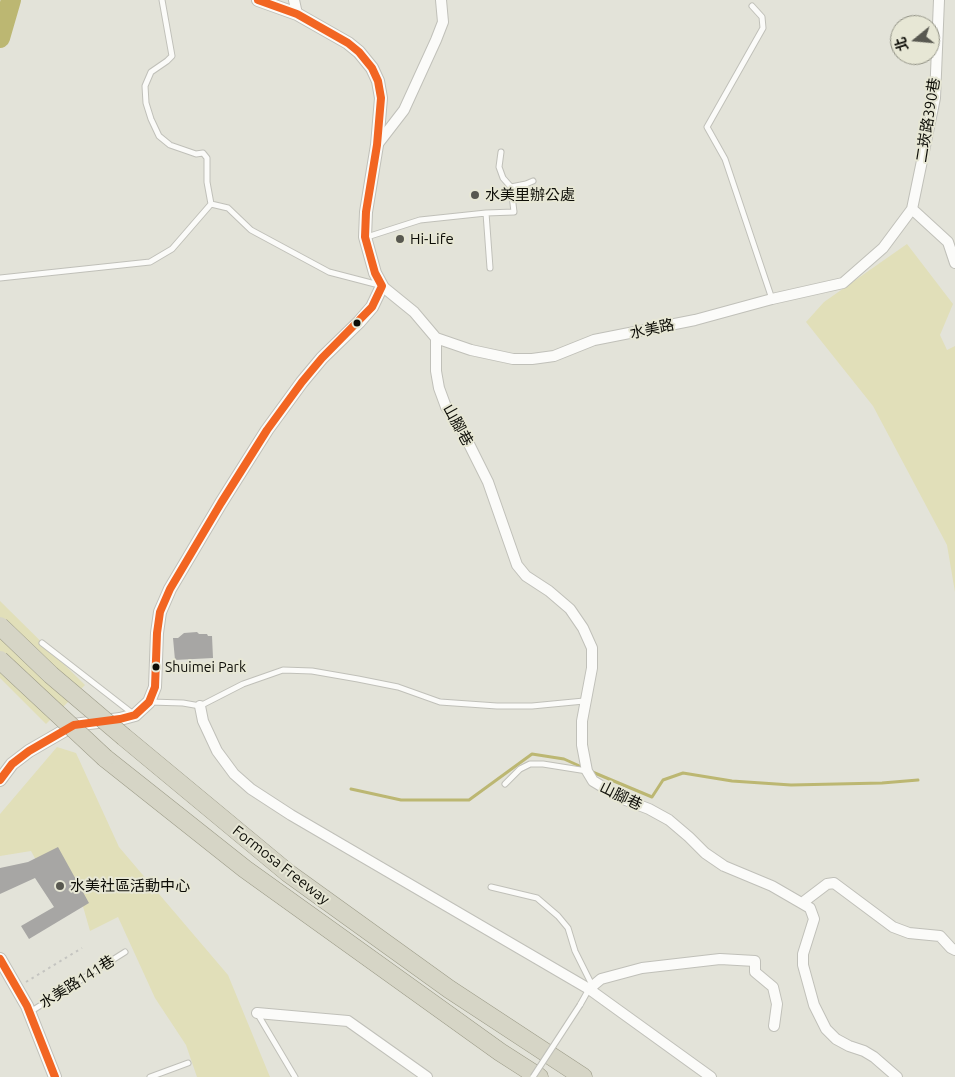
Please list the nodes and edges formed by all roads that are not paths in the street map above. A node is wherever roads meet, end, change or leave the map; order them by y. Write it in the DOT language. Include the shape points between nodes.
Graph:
graph roads {
  1 [pos="162,0"];
  2 [pos="258,0"];
  3 [pos="294,0"];
  4 [pos="440,0"];
  5 [pos="939,0"];
  6 [pos="752,6"];
  7 [pos="297,14"];
  8 [pos="377,145"];
  9 [pos="501,152"];
  10 [pos="533,181"];
  11 [pos="511,187"];
  12 [pos="211,204"];
  13 [pos="912,209"];
  14 [pos="486,213"];
  15 [pos="365,237"];
  16 [pos="955,263"];
  17 [pos="490,268"];
  18 [pos="0,278"];
  19 [pos="382,286"];
  20 [pos="772,299"];
  21 [pos="436,338"];
  22 [pos="0,626"];
  23 [pos="42,643"];
  24 [pos="0,660"];
  25 [pos="584,701"];
  26 [pos="149,702"];
  27 [pos="200,706"];
  28 [pos="135,715"];
  29 [pos="587,771"];
  30 [pos="0,780"];
  31 [pos="505,784"];
  32 [pos="491,887"];
  33 [pos="802,903"];
  34 [pos="955,950"];
  35 [pos="125,952"];
  36 [pos="0,958"];
  37 [pos="591,987"];
  38 [pos="30,1013"];
  39 [pos="258,1013"];
  40 [pos="774,1026"];
  41 [pos="188,1063"];
  42 [pos="56,1077"];
  43 [pos="150,1077"];
  44 [pos="295,1077"];
  45 [pos="427,1077"];
  46 [pos="533,1077"];
  47 [pos="539,1077"];
  48 [pos="583,1077"];
  49 [pos="711,1077"];
  50 [pos="898,1077"];
  1 -- 12 [label="lane" via="172,56 151,72 145,86 146,103 159,136 170,145 196,154 203,153 207,158"];
  2 -- 7 [label="street"];
  3 -- 7 [label="street"];
  4 -- 8 [label="street" via="443,22 436,40 404,110"];
  5 -- 13 [label="street, 二崁路390巷" via="935,98"];
  6 -- 20 [label="lane" via="762,16 763,28 707,128 725,159"];
  7 -- 8 [label="street" via="348,43 372,68 381,98"];
  8 -- 15 [label="street"];
  9 -- 11 [label="lane" via="499,167"];
  10 -- 11 [label="lane"];
  11 -- 14 [label="lane" via="514,212"];
  12 -- 18 [label="lane" via="172,249 150,262"];
  12 -- 19 [label="lane" via="228,208 251,230 329,272"];
  13 -- 16 [label="street" via="948,242"];
  13 -- 20 [label="street, 水美路" via="883,248 843,283"];
  14 -- 15 [label="lane" via="420,220"];
  14 -- 17 [label="lane"];
  15 -- 19 [label="street"];
  19 -- 21 [label="street" via="414,312"];
  19 -- 26 [label="street" via="372,307 322,358 267,430 170,589 160,612 155,687"];
  20 -- 21 [label="street, 水美路" via="695,320 594,340 554,356 532,359 513,359 471,350"];
  21 -- 25 [label="street, 山腳巷" via="439,388 446,407 461,428 488,482 517,565 526,576 570,609 592,648 592,668"];
  22 -- 48 [label="highway, Formosa Freeway, bridge" via="51,675 288,873 449,989"];
  23 -- 28 [label="lane"];
  24 -- 47 [label="highway, Formosa Freeway, bridge" via="105,758 245,869"];
  25 -- 27 [label="lane" via="532,706 447,703 358,678 283,670 243,684"];
  25 -- 29 [label="street, 山腳巷" via="582,745"];
  26 -- 27 [label="lane"];
  26 -- 28 [label="street"];
  27 -- 37 [label="street" via="217,751 234,774 251,789"];
  28 -- 30 [label="street" via="120,720 74,724 12,764"];
  29 -- 31 [label="lane" via="530,764"];
  29 -- 33 [label="street, 山腳巷" via="599,786 669,820 724,866 772,886"];
  32 -- 37 [label="lane" via="537,898 558,916 568,928"];
  33 -- 34 [label="street" via="826,884 834,883 893,927 909,933 940,936"];
  33 -- 50 [label="street" via="810,908 814,919 803,954 803,965 814,1005 826,1029 836,1039 874,1057"];
  35 -- 38 [label="lane, 水美路141巷"];
  36 -- 38 [label="street"];
  37 -- 40 [label="street" via="601,979 642,968 720,959 755,961 755,972 773,988 777,1004"];
  37 -- 46 [label="lane, bridge"];
  37 -- 49 [label="street"];
  38 -- 42 [label="street"];
  39 -- 44 [label="lane"];
  39 -- 45 [label="street" via="348,1021"];
  41 -- 43 [label="lane"];
}
